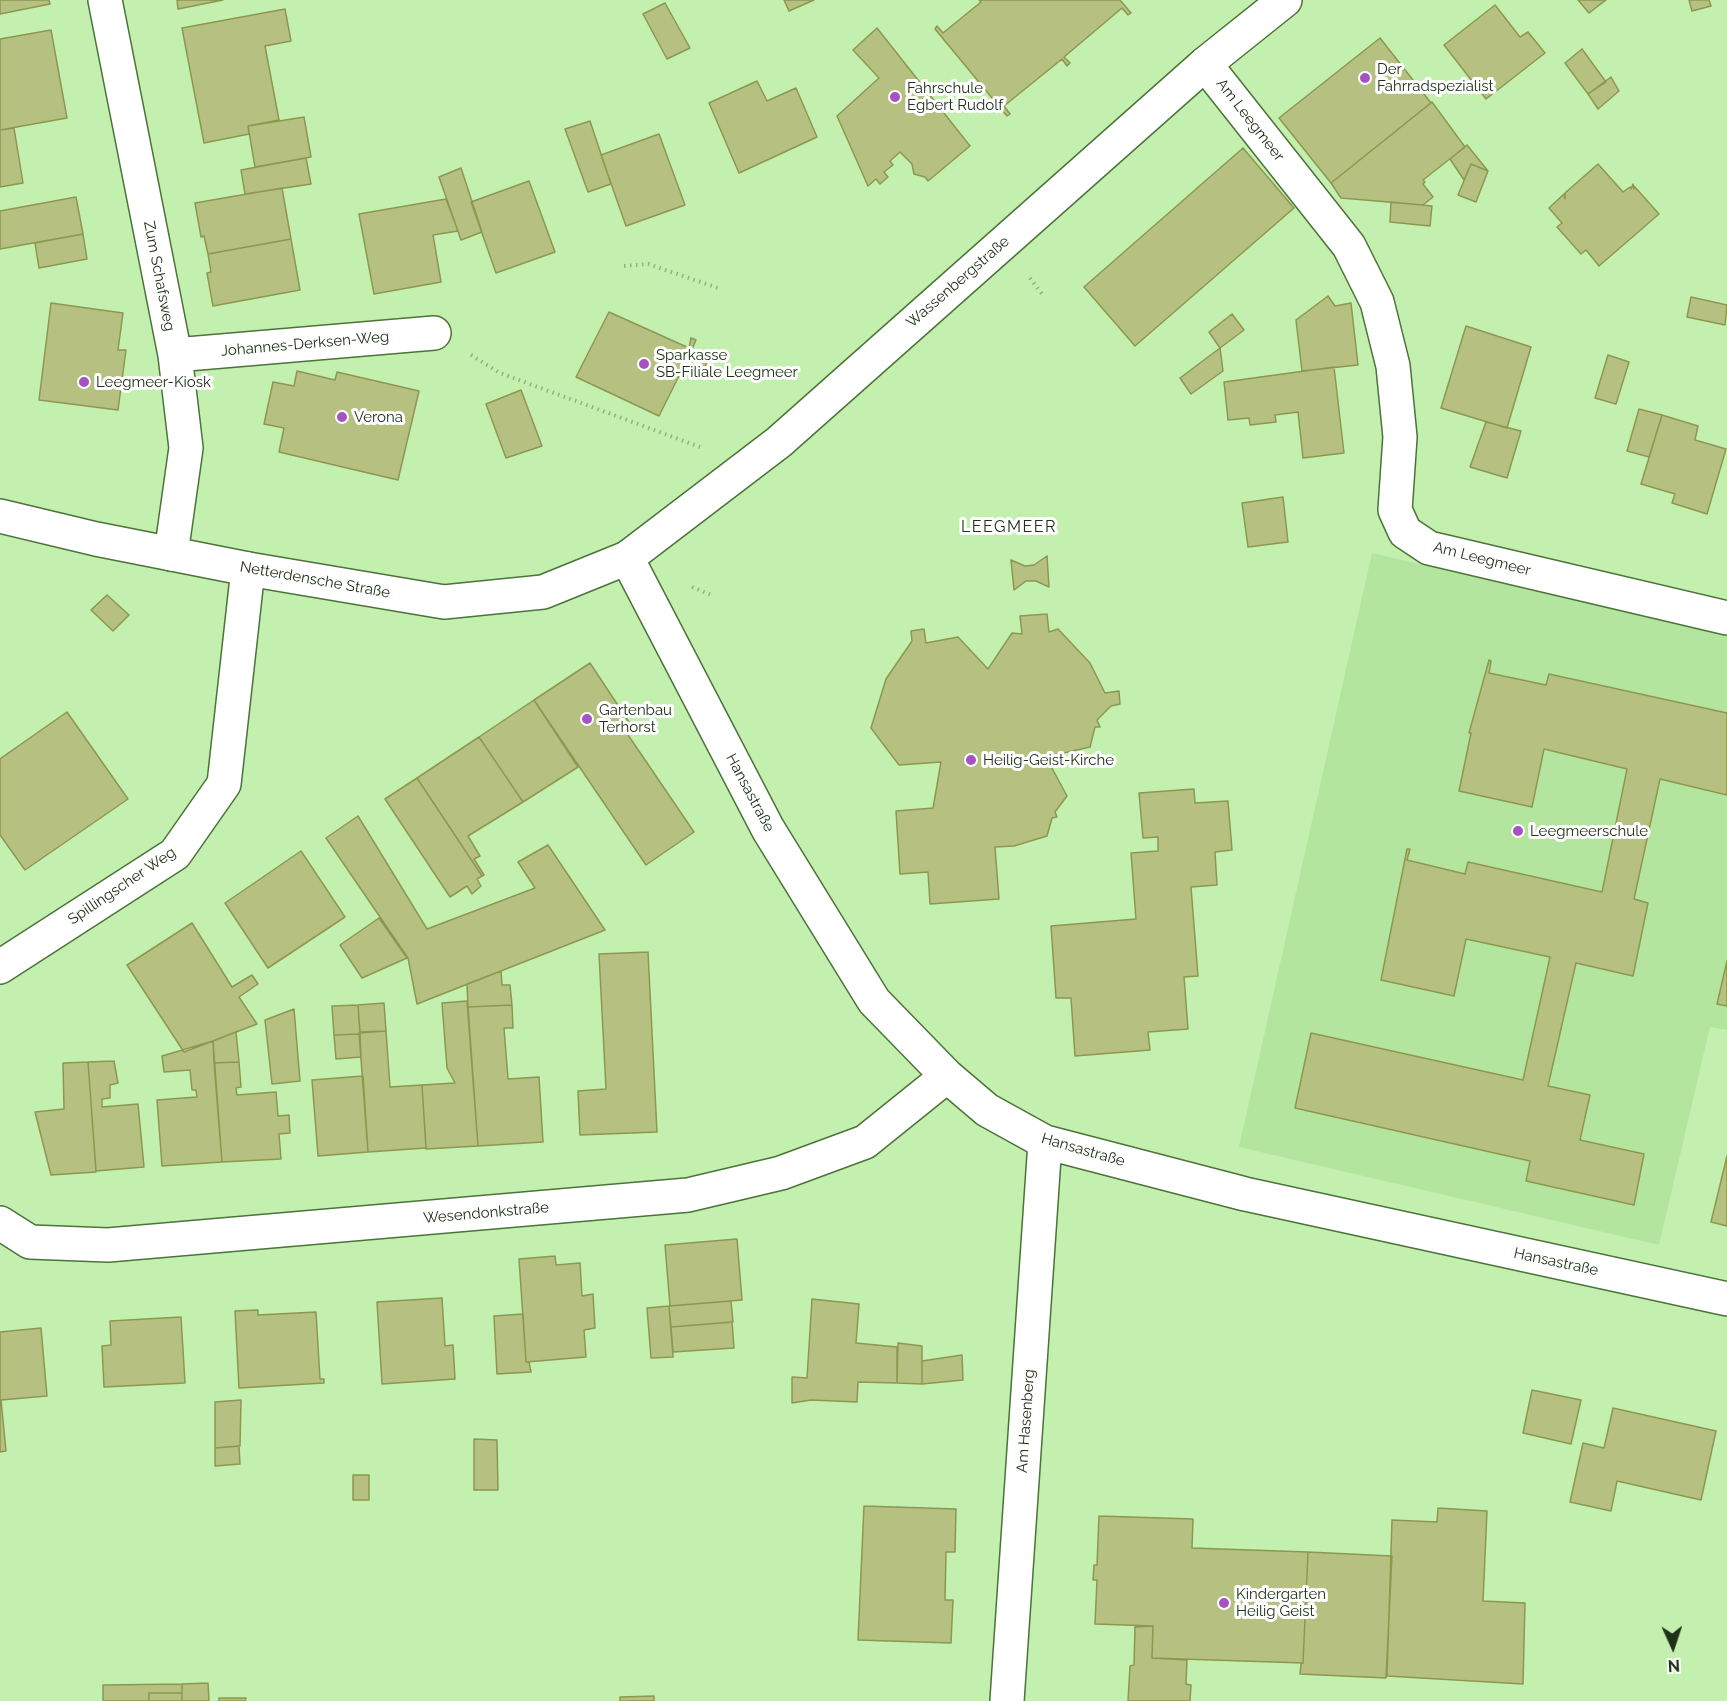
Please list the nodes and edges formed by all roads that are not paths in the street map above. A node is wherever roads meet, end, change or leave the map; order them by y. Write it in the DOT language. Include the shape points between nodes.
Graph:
graph roads {
  1 [pos="105,0"];
  2 [pos="1285,0"];
  3 [pos="1205,64"];
  4 [pos="434,333"];
  5 [pos="175,355"];
  6 [pos="0,516"];
  7 [pos="171,554"];
  8 [pos="627,558"];
  9 [pos="248,569"];
  10 [pos="1727,618"];
  11 [pos="0,967"];
  12 [pos="947,1076"];
  13 [pos="1045,1142"];
  14 [pos="0,1223"];
  15 [pos="1727,1299"];
  16 [pos="1008,1701"];
  1 -- 5 [label="street, Zum Schafsweg"];
  2 -- 3 [label="street, Wassenbergstraße"];
  3 -- 8 [label="street, Wassenbergstraße" via="779,442"];
  3 -- 10 [label="street, Am Leegmeer" via="1349,246 1377,302 1393,366 1400,437 1395,510 1405,532 1429,548"];
  4 -- 5 [label="street, Johannes-Derksen-Weg"];
  5 -- 7 [label="street, Zum Schafsweg" via="186,448"];
  6 -- 7 [label="street, Netterdensche Straße"];
  7 -- 9 [label="street, Netterdensche Straße"];
  8 -- 9 [label="street, Netterdensche Straße" via="543,592 444,602"];
  8 -- 12 [label="street, Hansastraße" via="768,829 874,1001"];
  9 -- 11 [label="street, Spillingscher Weg" via="224,784 175,854"];
  12 -- 13 [label="street, Hansastraße" via="987,1110"];
  12 -- 14 [label="street, Wesendonkstraße" via="865,1142 781,1173 688,1195 108,1245 30,1242"];
  13 -- 15 [label="street, Hansastraße" via="1245,1194"];
  13 -- 16 [label="street, Am Hasenberg"];
}
